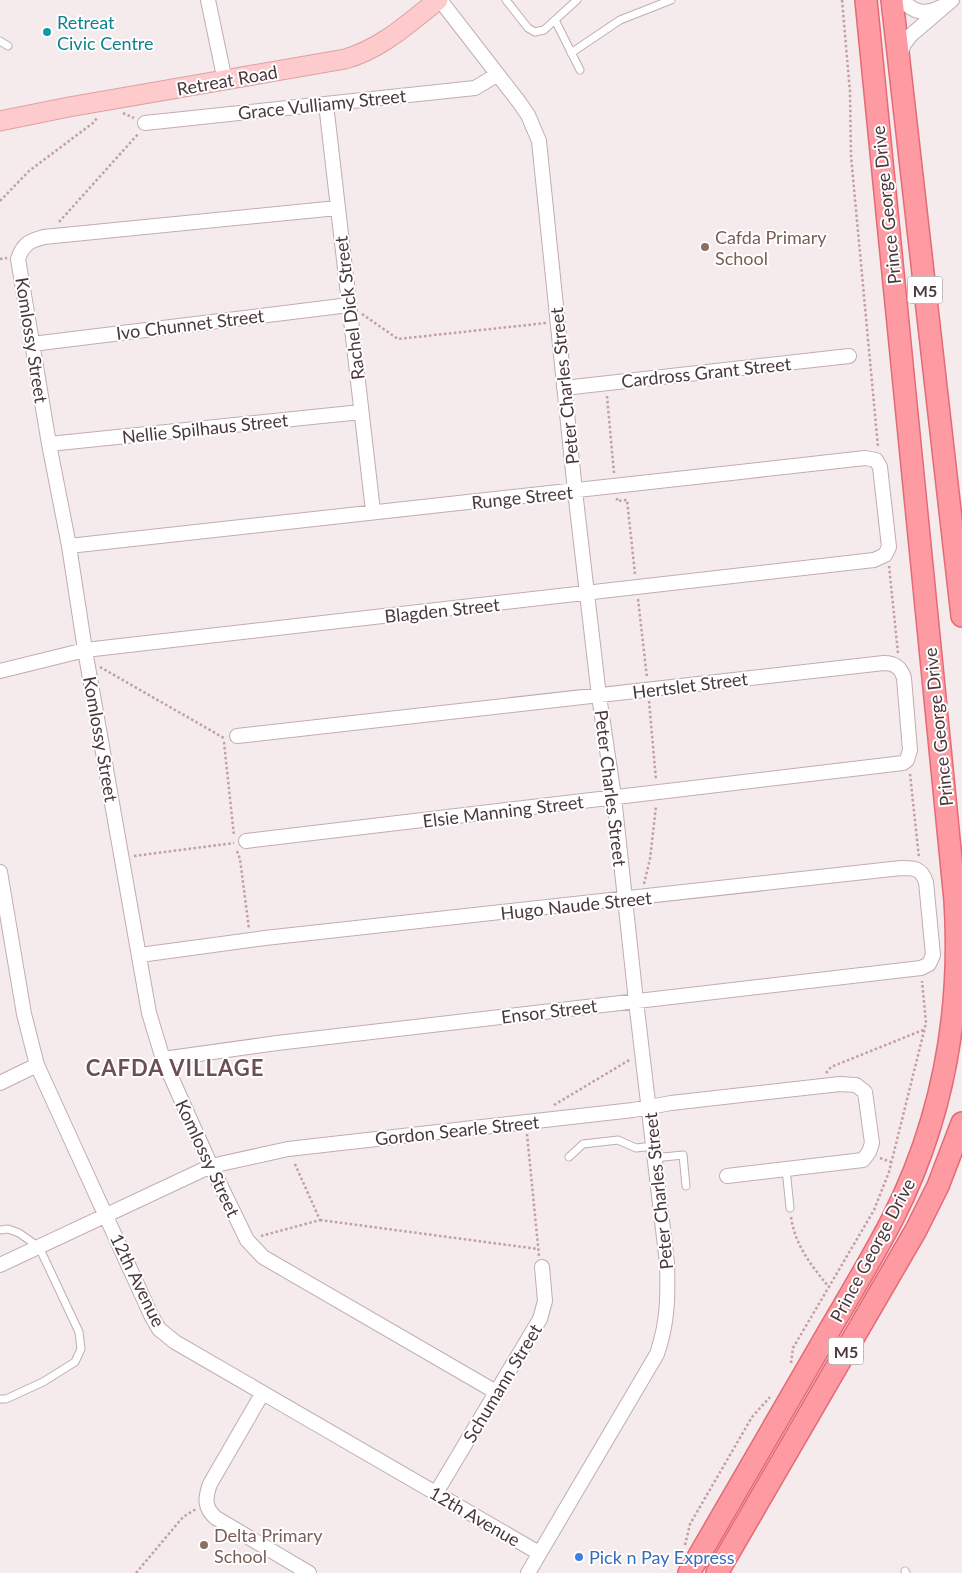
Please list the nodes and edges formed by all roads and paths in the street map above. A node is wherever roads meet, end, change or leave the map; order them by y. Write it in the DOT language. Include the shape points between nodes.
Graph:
graph roads {
  1 [pos="208,0"];
  2 [pos="439,0"];
  3 [pos="506,0"];
  4 [pos="577,0"];
  5 [pos="671,0"];
  6 [pos="842,0"];
  7 [pos="866,0"];
  8 [pos="892,0"];
  9 [pos="902,0"];
  10 [pos="950,2"];
  11 [pos="555,20"];
  12 [pos="0,41"];
  13 [pos="8,46"];
  14 [pos="571,53"];
  15 [pos="899,58"];
  16 [pos="580,70"];
  17 [pos="496,74"];
  18 [pos="225,81"];
  19 [pos="326,104"];
  20 [pos="99,116"];
  21 [pos="0,121"];
  22 [pos="145,123"];
  23 [pos="0,201"];
  24 [pos="337,208"];
  25 [pos="44,237"];
  26 [pos="349,305"];
  27 [pos="557,321"];
  28 [pos="32,344"];
  29 [pos="849,356"];
  30 [pos="624,381"];
  31 [pos="564,388"];
  32 [pos="361,412"];
  33 [pos="49,444"];
  34 [pos="879,453"];
  35 [pos="615,487"];
  36 [pos="575,491"];
  37 [pos="373,512"];
  38 [pos="69,546"];
  39 [pos="887,560"];
  40 [pos="637,588"];
  41 [pos="588,593"];
  42 [pos="962,616"];
  43 [pos="85,650"];
  44 [pos="899,657"];
  45 [pos="88,668"];
  46 [pos="0,670"];
  47 [pos="648,690"];
  48 [pos="599,696"];
  49 [pos="231,737"];
  50 [pos="908,765"];
  51 [pos="657,792"];
  52 [pos="614,798"];
  53 [pos="240,842"];
  54 [pos="122,858"];
  55 [pos="919,860"];
  56 [pos="0,872"];
  57 [pos="640,898"];
  58 [pos="625,900"];
  59 [pos="250,940"];
  60 [pos="140,955"];
  61 [pos="932,960"];
  62 [pos="921,975"];
  63 [pos="636,1001"];
  64 [pos="924,1030"];
  65 [pos="642,1053"];
  66 [pos="163,1059"];
  67 [pos="37,1065"];
  68 [pos="0,1082"];
  69 [pos="814,1087"];
  70 [pos="648,1107"];
  71 [pos="547,1110"];
  72 [pos="526,1122"];
  73 [pos="962,1123"];
  74 [pos="288,1149"];
  75 [pos="654,1152"];
  76 [pos="569,1157"];
  77 [pos="211,1166"];
  78 [pos="786,1169"];
  79 [pos="727,1176"];
  80 [pos="686,1186"];
  81 [pos="790,1208"];
  82 [pos="106,1215"];
  83 [pos="320,1220"];
  84 [pos="0,1230"];
  85 [pos="247,1240"];
  86 [pos="39,1247"];
  87 [pos="538,1249"];
  88 [pos="0,1265"];
  89 [pos="542,1267"];
  90 [pos="829,1287"];
  91 [pos="791,1365"];
  92 [pos="496,1392"];
  93 [pos="262,1394"];
  94 [pos="771,1397"];
  95 [pos="0,1399"];
  96 [pos="436,1493"];
  97 [pos="205,1503"];
  98 [pos="683,1552"];
  99 [pos="539,1554"];
  100 [pos="136,1573"];
  101 [pos="309,1573"];
  102 [pos="528,1573"];
  103 [pos="689,1573"];
  104 [pos="717,1573"];
  1 -- 18 [label="street"];
  2 -- 17 [label="street, Peter Charles Street"];
  2 -- 18 [label="main road, Retreat Road" via="383,43 364,53"];
  3 -- 11 [label="lane" via="531,31 540,32"];
  4 -- 11 [label="lane"];
  5 -- 14 [label="lane" via="620,20"];
  6 -- 34 [label="path" via="850,92 851,156"];
  7 -- 103 [label="main road, Prince George Drive / M5" via="955,900 956,995 937,1105 903,1196"];
  8 -- 15 [label="main road, Prince George Drive / M5"];
  9 -- 10 [label="street" via="922,13"];
  10 -- 15 [label="street" via="910,36"];
  11 -- 14 [label="lane"];
  12 -- 13 [label="lane"];
  14 -- 16 [label="lane"];
  15 -- 42 [label="main road, Prince George Drive / M5"];
  17 -- 19 [label="street, Grace Vulliamy Street" via="475,88"];
  17 -- 27 [label="street, Peter Charles Street" via="528,115 539,141"];
  18 -- 21 [label="main road, Retreat Road"];
  19 -- 22 [label="street, Grace Vulliamy Street"];
  19 -- 24 [label="street, Rachel Dick Street"];
  20 -- 23 [label="path" via="29,171"];
  22 -- 25 [label="path" via="139,134"];
  24 -- 25 [label="street, Komlossy Street"];
  24 -- 26 [label="street, Rachel Dick Street"];
  25 -- 28 [label="street, Komlossy Street" via="25,244 18,259"];
  26 -- 27 [label="path" via="398,339"];
  26 -- 28 [label="street, Ivo Chunnet Street"];
  26 -- 32 [label="street, Rachel Dick Street"];
  27 -- 31 [label="street, Peter Charles Street"];
  28 -- 33 [label="street, Komlossy Street"];
  29 -- 30 [label="street, Cardross Grant Street"];
  30 -- 31 [label="street, Cardross Grant Street"];
  30 -- 35 [label="path" via="607,394"];
  31 -- 36 [label="street, Peter Charles Street"];
  32 -- 33 [label="street, Nellie Spilhaus Street"];
  32 -- 37 [label="street, Rachel Dick Street"];
  33 -- 38 [label="street, Komlossy Street"];
  35 -- 36 [label="street, Runge Street"];
  35 -- 39 [label="street, Runge Street" via="871,458 880,467 889,536"];
  35 -- 40 [label="path" via="617,501 627,500"];
  36 -- 37 [label="street, Runge Street"];
  36 -- 41 [label="street, Peter Charles Street"];
  37 -- 38 [label="street, Runge Street"];
  38 -- 43 [label="street, Komlossy Street"];
  39 -- 40 [label="street, Blagden Street"];
  39 -- 44 [label="path"];
  40 -- 41 [label="street, Blagden Street"];
  40 -- 47 [label="path"];
  41 -- 43 [label="street, Blagden Street"];
  41 -- 48 [label="street, Peter Charles Street"];
  43 -- 45 [label="street, Komlossy Street"];
  43 -- 46 [label="street, Blagden Street"];
  45 -- 49 [label="path" via="101,666"];
  45 -- 54 [label="street, Komlossy Street"];
  47 -- 48 [label="street, Hertslet Street"];
  47 -- 50 [label="street, Hertslet Street" via="891,663 902,671 904,678 910,750"];
  47 -- 51 [label="path"];
  48 -- 49 [label="street, Hertslet Street"];
  48 -- 52 [label="street, Peter Charles Street"];
  49 -- 53 [label="path"];
  50 -- 51 [label="street, Elsie Manning Street"];
  50 -- 55 [label="path"];
  51 -- 52 [label="street, Elsie Manning Street"];
  51 -- 57 [label="path" via="650,859"];
  52 -- 53 [label="street, Elsie Manning Street"];
  52 -- 58 [label="street, Peter Charles Street"];
  53 -- 54 [label="path"];
  53 -- 59 [label="path"];
  54 -- 60 [label="street, Komlossy Street"];
  56 -- 67 [label="street, 12th Avenue" via="24,1014"];
  57 -- 58 [label="street, Hugo Naude Street"];
  57 -- 61 [label="street, Hugo Naude Street" via="901,868 918,869 924,875 928,898"];
  58 -- 59 [label="street, Hugo Naude Street"];
  58 -- 63 [label="street, Peter Charles Street"];
  59 -- 60 [label="street, Hugo Naude Street"];
  60 -- 66 [label="street, Komlossy Street" via="149,1012"];
  61 -- 63 [label="street, Ensor Street" via="921,968"];
  62 -- 64 [label="path"];
  63 -- 65 [label="street, Peter Charles Street"];
  63 -- 66 [label="street, Ensor Street"];
  64 -- 69 [label="path" via="831,1067"];
  64 -- 90 [label="path" via="889,1172 874,1210"];
  65 -- 70 [label="street, Peter Charles Street"];
  65 -- 71 [label="path"];
  66 -- 77 [label="street, Komlossy Street"];
  67 -- 68 [label="street"];
  67 -- 82 [label="street, 12th Avenue"];
  69 -- 70 [label="street, Gordon Searle Street"];
  69 -- 78 [label="street, Gordon Searle Street" via="850,1084 865,1092 872,1143 870,1152 858,1161"];
  70 -- 72 [label="street, Gordon Searle Street"];
  70 -- 75 [label="street, Peter Charles Street"];
  72 -- 74 [label="street, Gordon Searle Street"];
  72 -- 87 [label="path"];
  73 -- 104 [label="main road, Prince George Drive / M5" via="938,1186 916,1230"];
  74 -- 77 [label="street, Gordon Searle Street"];
  74 -- 83 [label="path"];
  75 -- 76 [label="lane" via="618,1140 583,1144"];
  75 -- 80 [label="lane" via="683,1155"];
  75 -- 99 [label="street, Peter Charles Street" via="667,1263 668,1296 662,1339 657,1354"];
  77 -- 82 [label="street, Gordon Searle Street"];
  77 -- 85 [label="street, Komlossy Street"];
  78 -- 79 [label="street"];
  78 -- 81 [label="lane"];
  81 -- 90 [label="path" via="798,1245"];
  82 -- 86 [label="street, Gordon Searle Street"];
  82 -- 93 [label="street, 12th Avenue" via="159,1329"];
  83 -- 85 [label="path"];
  83 -- 87 [label="path"];
  84 -- 86 [label="lane" via="19,1233"];
  85 -- 92 [label="street, Komlossy Street" via="263,1258"];
  86 -- 88 [label="street, Gordon Searle Street"];
  86 -- 95 [label="lane" via="79,1332 81,1349 75,1362 43,1382"];
  87 -- 89 [label="path"];
  89 -- 92 [label="street, Schumann Street" via="546,1301 540,1319"];
  90 -- 91 [label="path" via="793,1348"];
  92 -- 96 [label="street, Schumann Street"];
  93 -- 96 [label="street, 12th Avenue"];
  93 -- 97 [label="street" via="210,1484"];
  94 -- 98 [label="path" via="752,1417 690,1524"];
  96 -- 99 [label="street, 12th Avenue"];
  97 -- 100 [label="path" via="183,1517"];
  97 -- 101 [label="street" via="216,1518"];
  99 -- 102 [label="street, Peter Charles Street"];
}
